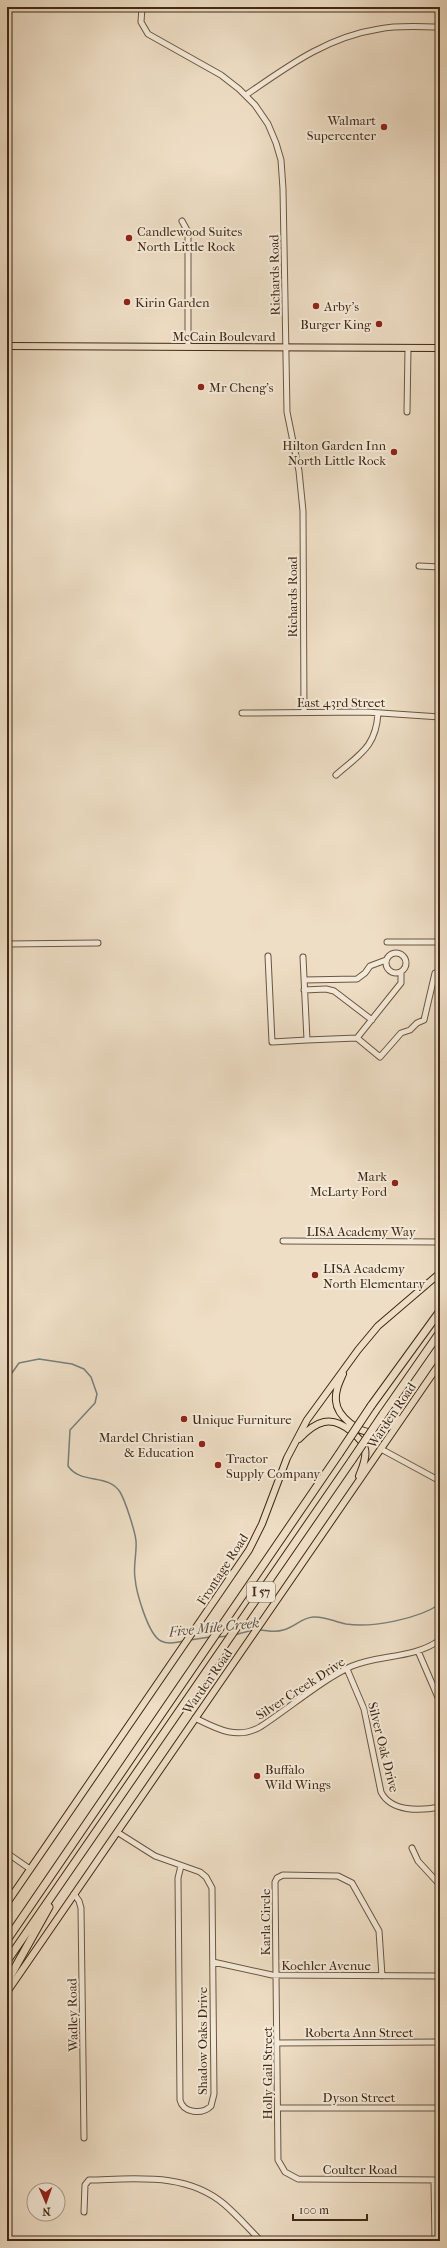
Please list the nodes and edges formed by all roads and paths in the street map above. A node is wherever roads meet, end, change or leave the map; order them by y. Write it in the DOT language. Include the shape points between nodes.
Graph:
graph roads {
  1 [pos="142,7"];
  2 [pos="440,27"];
  3 [pos="246,95"];
  4 [pos="182,221"];
  5 [pos="7,346"];
  6 [pos="188,347"];
  7 [pos="286,348"];
  8 [pos="408,348"];
  9 [pos="440,348"];
  10 [pos="408,412"];
  11 [pos="419,566"];
  12 [pos="440,567"];
  13 [pos="304,712"];
  14 [pos="242,713"];
  15 [pos="378,713"];
  16 [pos="440,717"];
  17 [pos="336,774"];
  18 [pos="387,942"];
  19 [pos="394,942"];
  20 [pos="400,942"];
  21 [pos="440,942"];
  22 [pos="98,943"];
  23 [pos="7,944"];
  24 [pos="396,953"];
  25 [pos="268,956"];
  26 [pos="303,957"];
  27 [pos="386,960"];
  28 [pos="401,972"];
  29 [pos="434,973"];
  30 [pos="304,980"];
  31 [pos="304,990"];
  32 [pos="372,1020"];
  33 [pos="357,1038"];
  34 [pos="307,1040"];
  35 [pos="283,1241"];
  36 [pos="440,1242"];
  37 [pos="440,1273"];
  38 [pos="440,1310"];
  39 [pos="440,1332"];
  40 [pos="349,1362"];
  41 [pos="440,1363"];
  42 [pos="407,1411"];
  43 [pos="292,1447"];
  44 [pos="381,1449"];
  45 [pos="440,1481"];
  46 [pos="355,1487"];
  47 [pos="440,1640"];
  48 [pos="418,1651"];
  49 [pos="347,1669"];
  50 [pos="440,1702"];
  51 [pos="195,1718"];
  52 [pos="440,1807"];
  53 [pos="117,1832"];
  54 [pos="412,1848"];
  55 [pos="7,1853"];
  56 [pos="181,1866"];
  57 [pos="30,1869"];
  58 [pos="70,1870"];
  59 [pos="440,1885"];
  60 [pos="74,1894"];
  61 [pos="7,1902"];
  62 [pos="7,1940"];
  63 [pos="7,1960"];
  64 [pos="213,1962"];
  65 [pos="276,1975"];
  66 [pos="382,1976"];
  67 [pos="440,1976"];
  68 [pos="7,1982"];
  69 [pos="7,1992"];
  70 [pos="440,2042"];
  71 [pos="278,2043"];
  72 [pos="278,2108"];
  73 [pos="440,2108"];
  74 [pos="84,2138"];
  75 [pos="283,2170"];
  76 [pos="437,2180"];
  77 [pos="84,2212"];
  78 [pos="260,2241"];
  79 [pos="435,2241"];
  1 -- 3 [label="street, Richards Road" via="141,22 146,32 155,40 221,75"];
  2 -- 3 [label="street" via="379,29 338,40 298,59"];
  3 -- 7 [label="street, Richards Road" via="268,124 281,160"];
  4 -- 6 [label="street" via="188,232"];
  5 -- 6 [label="main road, McCain Boulevard"];
  6 -- 7 [label="main road, McCain Boulevard"];
  7 -- 8 [label="main road, McCain Boulevard"];
  7 -- 13 [label="street, Richards Road" via="287,412 302,493"];
  8 -- 9 [label="main road, McCain Boulevard"];
  8 -- 10 [label="street"];
  11 -- 12 [label="street"];
  13 -- 14 [label="street, East 43rd Street"];
  13 -- 15 [label="street, East 43rd Street"];
  15 -- 16 [label="street, East 43rd Street"];
  15 -- 17 [label="street" via="372,740 362,753"];
  18 -- 19 [label="street"];
  19 -- 20 [label="street"];
  19 -- 24 [label="street"];
  20 -- 21 [label="street"];
  20 -- 24 [label="street"];
  22 -- 23 [label="street"];
  24 -- 27 [label="street"];
  24 -- 28 [label="street" via="407,960 406,967"];
  25 -- 34 [label="street" via="272,1042"];
  26 -- 30 [label="street"];
  27 -- 28 [label="street" via="389,970"];
  27 -- 30 [label="street" via="370,966 365,974 357,979"];
  28 -- 32 [label="street" via="401,982"];
  29 -- 33 [label="street" via="424,1020 410,1030 401,1032 380,1057"];
  30 -- 31 [label="street"];
  31 -- 32 [label="street" via="334,991"];
  31 -- 34 [label="street"];
  32 -- 33 [label="street"];
  33 -- 34 [label="street"];
  35 -- 36 [label="street, LISA Academy Way"];
  37 -- 40 [label="main road, Frontage Road" via="378,1326"];
  38 -- 62 [label="highway, I 57, bridge" via="371,1406"];
  39 -- 58 [label="highway, I 57, bridge"];
  40 -- 42 [label="main road" via="336,1392 339,1410 348,1421 368,1432 375,1432 393,1424"];
  40 -- 43 [label="main road, Frontage Road" via="307,1420"];
  41 -- 42 [label="main road, Warden Road"];
  42 -- 44 [label="main road, Warden Road"];
  43 -- 46 [label="main road" via="307,1430 321,1422 329,1421 346,1427 362,1441 365,1449"];
  43 -- 57 [label="main road, Frontage Road" via="252,1546"];
  44 -- 45 [label="street"];
  44 -- 46 [label="main road, Warden Road"];
  46 -- 51 [label="main road, Warden Road"];
  47 -- 48 [label="street, Silver Creek Drive"];
  48 -- 49 [label="street, Silver Creek Drive" via="368,1661"];
  48 -- 50 [label="street"];
  49 -- 51 [label="street, Silver Creek Drive" via="249,1732 228,1732"];
  49 -- 52 [label="street, Silver Oak Drive" via="364,1709 384,1799 402,1808"];
  51 -- 53 [label="main road, Warden Road"];
  53 -- 56 [label="street, Shadow Oaks Drive" via="156,1856"];
  53 -- 60 [label="main road, Warden Road"];
  54 -- 59 [label="street" via="418,1861"];
  55 -- 57 [label="street"];
  56 -- 64 [label="street, Shadow Oaks Drive" via="203,1875 212,1888"];
  56 -- 64 [label="street, Shadow Oaks Drive" via="178,1878 179,2071 180,2101 188,2110 205,2110 213,2102"];
  57 -- 61 [label="main road, Frontage Road"];
  58 -- 63 [label="highway, I 57"];
  58 -- 68 [label="highway"];
  60 -- 69 [label="main road, Warden Road"];
  60 -- 74 [label="street, Wadley Road" via="81,1908"];
  64 -- 65 [label="street, Koehler Avenue"];
  65 -- 66 [label="street, Koehler Avenue"];
  65 -- 66 [label="street, Karla Circle" via="275,1882 283,1875 338,1876 352,1884 379,1931"];
  65 -- 71 [label="street, Holly Gail Street"];
  66 -- 67 [label="street, Koehler Avenue"];
  70 -- 71 [label="street, Roberta Ann Street"];
  71 -- 72 [label="street, Holly Gail Street"];
  72 -- 73 [label="street, Dyson Street"];
  72 -- 75 [label="street, Holly Gail Street" via="278,2154"];
  75 -- 76 [label="street, Coulter Road" via="292,2177 308,2180"];
  76 -- 79 [label="street"];
  77 -- 78 [label="street" via="85,2185 89,2180 175,2181 214,2196"];
}
